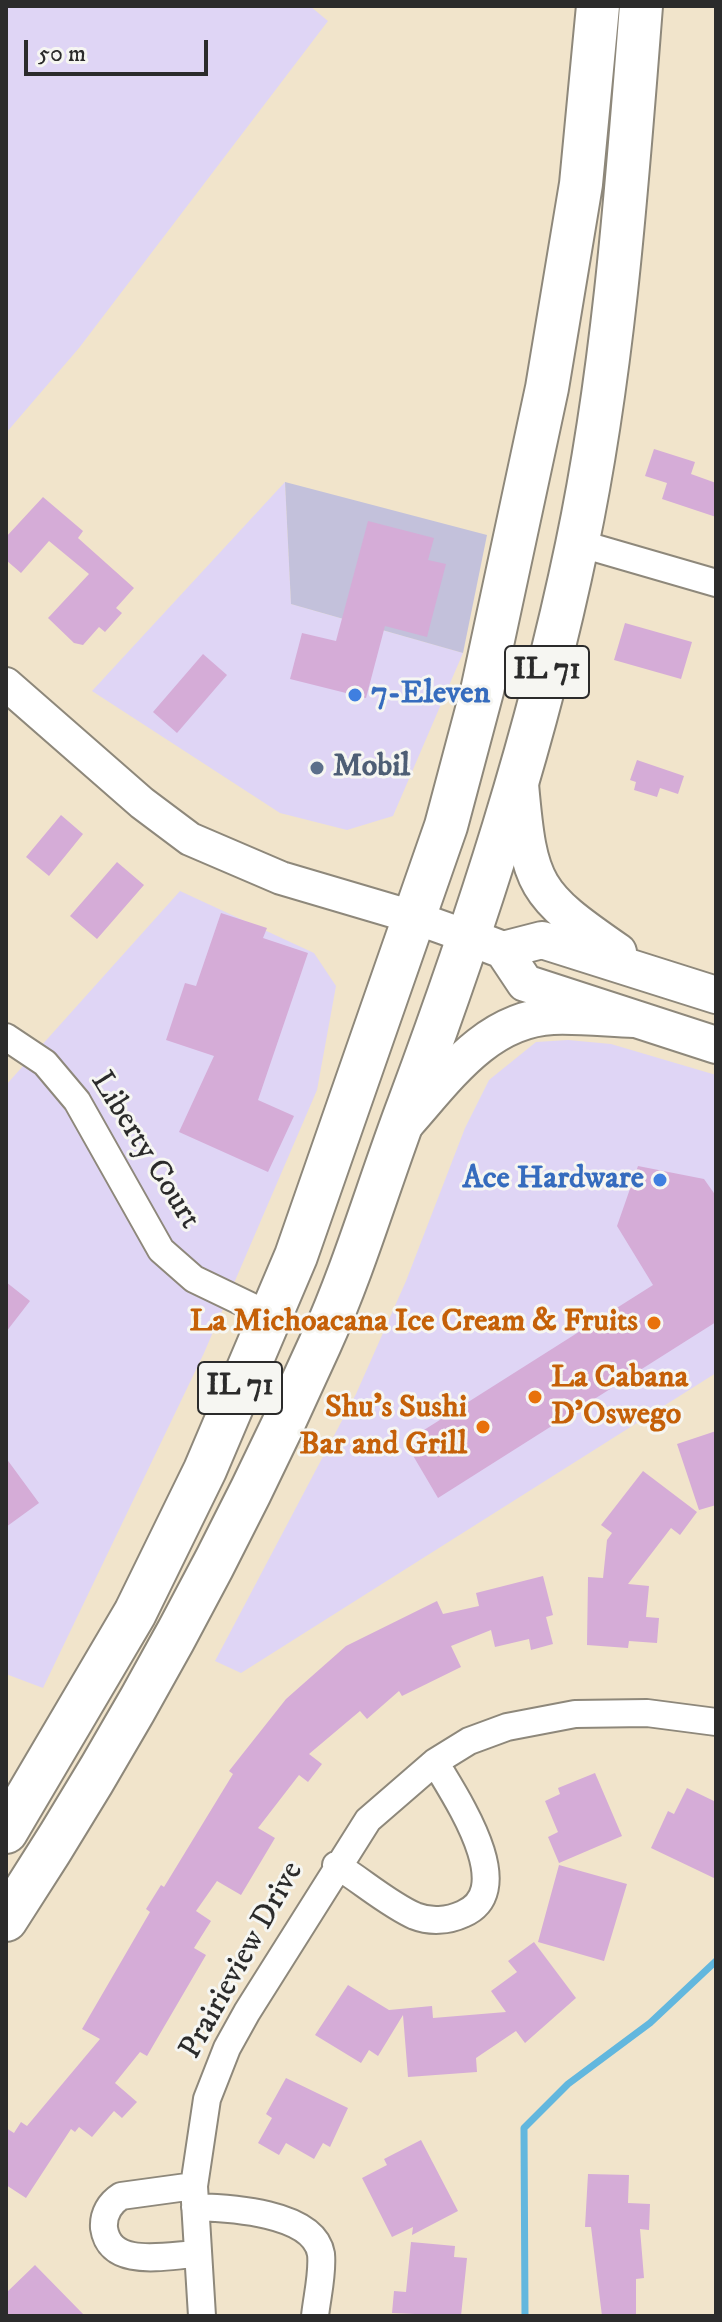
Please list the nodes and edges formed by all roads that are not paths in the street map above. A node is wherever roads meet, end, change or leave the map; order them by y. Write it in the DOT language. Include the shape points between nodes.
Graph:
graph roads {
  1 [pos="598,6"];
  2 [pos="641,6"];
  3 [pos="578,543"];
  4 [pos="716,583"];
  5 [pos="6,684"];
  6 [pos="520,782"];
  7 [pos="413,917"];
  8 [pos="486,944"];
  9 [pos="649,974"];
  10 [pos="716,995"];
  11 [pos="634,1019"];
  12 [pos="6,1037"];
  13 [pos="716,1045"];
  14 [pos="398,1133"];
  15 [pos="271,1316"];
  16 [pos="715,1717"];
  17 [pos="435,1762"];
  18 [pos="6,1832"];
  19 [pos="336,1865"];
  20 [pos="6,1920"];
  21 [pos="194,2196"];
  22 [pos="197,2254"];
  23 [pos="202,2316"];
  24 [pos="315,2316"];
  1 -- 7 [label="main road, IL 71" via="581,184 520,522 454,796"];
  2 -- 3 [label="main road, IL 71" via="626,195"];
  3 -- 4 [label="street"];
  3 -- 6 [label="main road, IL 71"];
  5 -- 7 [label="street" via="190,839 281,878"];
  6 -- 8 [label="main road, IL 71"];
  6 -- 9 [label="main road" via="528,854 545,892 570,919"];
  7 -- 8 [label="street"];
  7 -- 15 [label="main road, IL 71"];
  8 -- 9 [label="main road" via="542,940"];
  8 -- 11 [label="main road" via="525,983"];
  8 -- 14 [label="main road, IL 71"];
  9 -- 10 [label="main road"];
  11 -- 13 [label="main road"];
  11 -- 14 [label="main road" via="552,1016 499,1031 463,1058"];
  12 -- 15 [label="street, Liberty Court" via="45,1063 77,1101 161,1250 194,1279"];
  14 -- 20 [label="main road, IL 71" via="321,1341 230,1527 93,1780"];
  15 -- 18 [label="main road, IL 71" via="205,1470 135,1613"];
  16 -- 17 [label="street, Prairieview Drive" via="575,1714 507,1727 469,1741"];
  17 -- 19 [label="street, Prairieview Drive" via="368,1820"];
  17 -- 19 [label="street, Prairieview Drive" via="487,1867 477,1904 458,1917 436,1921 414,1915"];
  19 -- 21 [label="street, Prairieview Drive" via="227,2048 201,2122"];
  21 -- 22 [label="street, Prairieview Drive"];
  21 -- 22 [label="street" via="121,2196 105,2213 104,2226 112,2246 127,2255"];
  21 -- 24 [label="street" via="285,2220 311,2233 321,2254"];
  22 -- 23 [label="street, Prairieview Drive"];
}
